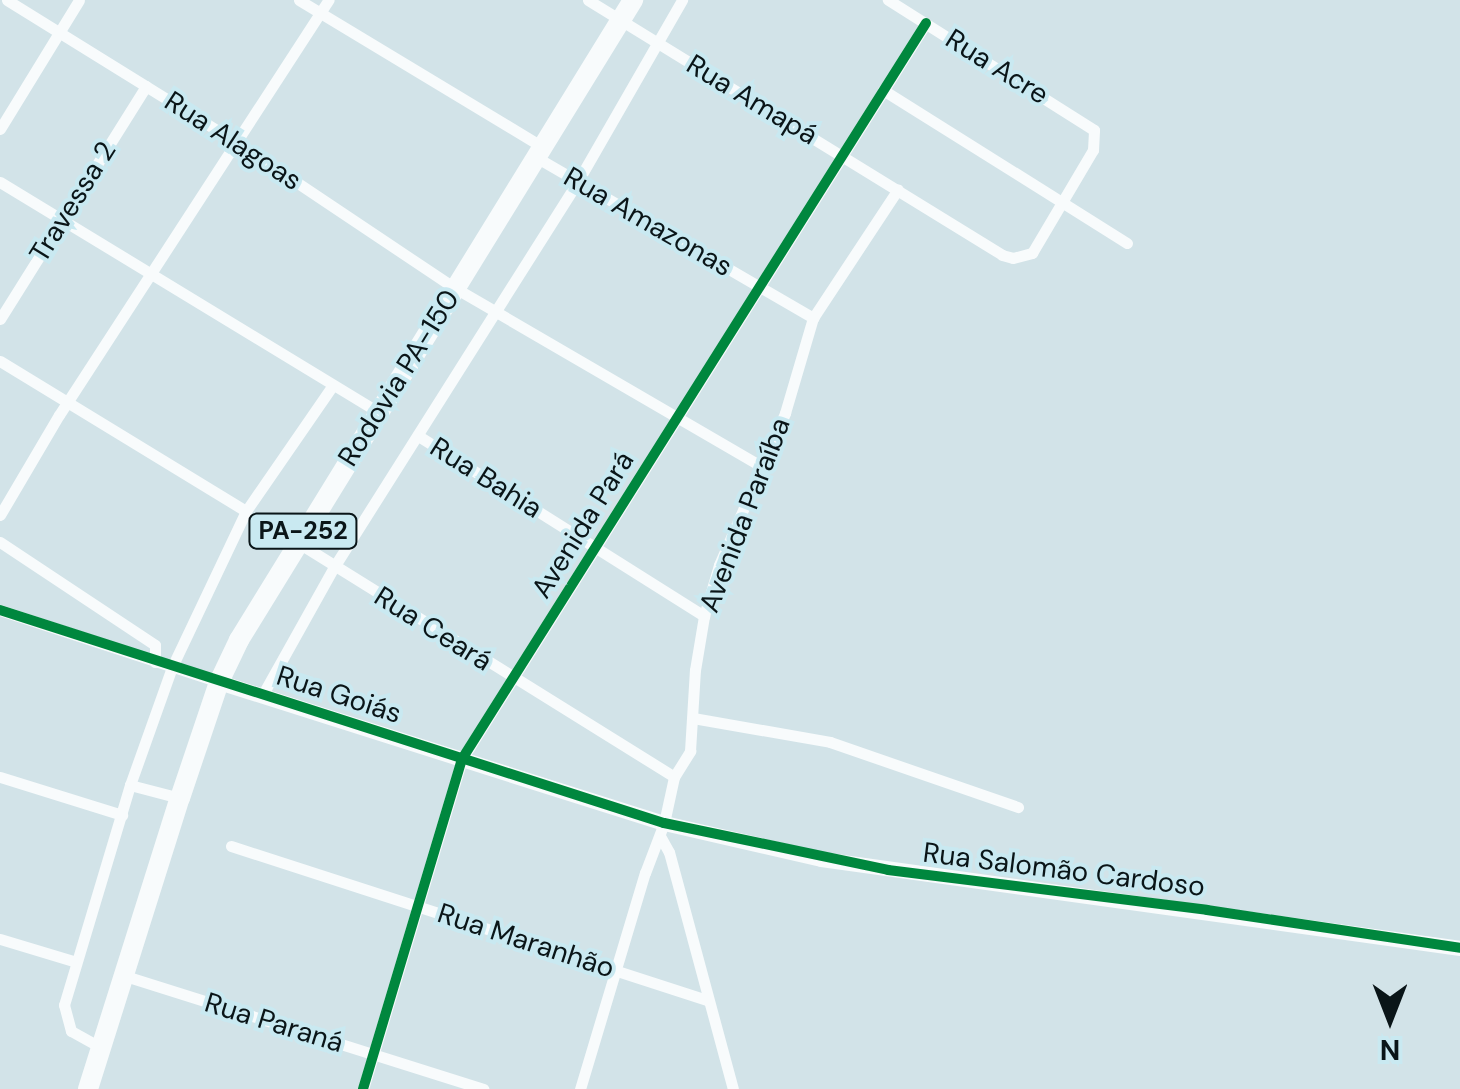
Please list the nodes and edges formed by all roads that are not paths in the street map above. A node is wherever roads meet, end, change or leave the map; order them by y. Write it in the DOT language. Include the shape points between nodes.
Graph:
graph roads {
  1 [pos="7,0"];
  2 [pos="79,0"];
  3 [pos="298,0"];
  4 [pos="329,0"];
  5 [pos="588,0"];
  6 [pos="634,0"];
  7 [pos="682,0"];
  8 [pos="888,0"];
  9 [pos="320,14"];
  10 [pos="620,21"];
  11 [pos="926,23"];
  12 [pos="59,32"];
  13 [pos="656,43"];
  14 [pos="146,86"];
  15 [pos="884,90"];
  16 [pos="0,129"];
  17 [pos="238,143"];
  18 [pos="538,151"];
  19 [pos="842,155"];
  20 [pos="578,181"];
  21 [pos="0,182"];
  22 [pos="898,190"];
  23 [pos="1065,202"];
  24 [pos="61,220"];
  25 [pos="1127,243"];
  26 [pos="152,277"];
  27 [pos="759,286"];
  28 [pos="455,288"];
  29 [pos="496,310"];
  30 [pos="814,318"];
  31 [pos="0,319"];
  32 [pos="0,361"];
  33 [pos="333,385"];
  34 [pos="68,402"];
  35 [pos="378,412"];
  36 [pos="678,417"];
  37 [pos="420,437"];
  38 [pos="762,467"];
  39 [pos="246,511"];
  40 [pos="0,514"];
  41 [pos="0,542"];
  42 [pos="297,542"];
  43 [pos="597,548"];
  44 [pos="334,567"];
  45 [pos="0,610"];
  46 [pos="704,616"];
  47 [pos="155,662"];
  48 [pos="172,667"];
  49 [pos="511,678"];
  50 [pos="219,682"];
  51 [pos="264,694"];
  52 [pos="693,718"];
  53 [pos="462,759"];
  54 [pos="0,777"];
  55 [pos="674,777"];
  56 [pos="130,785"];
  57 [pos="180,798"];
  58 [pos="1018,807"];
  59 [pos="122,815"];
  60 [pos="662,830"];
  61 [pos="231,846"];
  62 [pos="418,907"];
  63 [pos="0,939"];
  64 [pos="1460,948"];
  65 [pos="76,962"];
  66 [pos="617,970"];
  67 [pos="122,976"];
  68 [pos="706,1000"];
  69 [pos="100,1047"];
  70 [pos="374,1054"];
  71 [pos="88,1089"];
  72 [pos="364,1089"];
  73 [pos="482,1089"];
  74 [pos="580,1089"];
  75 [pos="734,1089"];
  1 -- 12 [label="street, Rua Alagoas"];
  2 -- 12 [label="street"];
  3 -- 9 [label="street"];
  4 -- 9 [label="street"];
  5 -- 10 [label="street, Rua Amapá"];
  6 -- 10 [label="highway, PA-252"];
  7 -- 13 [label="street"];
  8 -- 11 [label="street, Rua Acre"];
  9 -- 17 [label="street"];
  9 -- 18 [label="street, Rua Amazonas"];
  10 -- 13 [label="street, Rua Amapá"];
  10 -- 18 [label="highway, Rodovia PA-150 / PA-252"];
  11 -- 15 [label="street, Avenida Pará"];
  11 -- 23 [label="street, Rua Acre" via="1094,130 1096,142"];
  12 -- 14 [label="street, Rua Alagoas"];
  12 -- 16 [label="street"];
  13 -- 19 [label="street, Rua Amapá"];
  13 -- 20 [label="street"];
  14 -- 17 [label="street, Rua Alagoas"];
  14 -- 24 [label="street, Travessa 2"];
  15 -- 19 [label="street, Avenida Pará"];
  15 -- 23 [label="street"];
  17 -- 26 [label="street"];
  17 -- 28 [label="street, Rua Alagoas"];
  18 -- 20 [label="street, Rua Amazonas"];
  18 -- 28 [label="highway, Rodovia PA-150 / PA-252"];
  19 -- 22 [label="street, Rua Amapá"];
  19 -- 27 [label="street, Avenida Pará"];
  20 -- 27 [label="street, Rua Amazonas"];
  20 -- 29 [label="street"];
  21 -- 24 [label="street"];
  22 -- 23 [label="street, Rua Amapá" via="1002,255 1020,258 1038,249"];
  22 -- 30 [label="street, Avenida Paraíba"];
  23 -- 25 [label="street"];
  24 -- 26 [label="street"];
  24 -- 31 [label="street, Travessa 2"];
  26 -- 33 [label="street"];
  26 -- 34 [label="street"];
  27 -- 30 [label="street, Rua Amazonas"];
  27 -- 36 [label="street, Avenida Pará"];
  28 -- 29 [label="street, Rua Alagoas"];
  28 -- 35 [label="highway, Rodovia PA-150 / PA-252"];
  29 -- 36 [label="street"];
  29 -- 37 [label="street"];
  30 -- 38 [label="street, Avenida Paraíba"];
  32 -- 34 [label="street"];
  33 -- 35 [label="street"];
  33 -- 39 [label="street"];
  34 -- 39 [label="street"];
  34 -- 40 [label="street"];
  35 -- 42 [label="highway, Rodovia PA-150 / PA-252"];
  36 -- 38 [label="street"];
  36 -- 43 [label="street, Avenida Pará"];
  37 -- 43 [label="street, Rua Bahia"];
  37 -- 44 [label="street"];
  38 -- 46 [label="street, Avenida Paraíba"];
  39 -- 48 [label="street"];
  41 -- 47 [label="street" via="156,645"];
  42 -- 44 [label="street, Rua Ceará"];
  42 -- 50 [label="highway, Rodovia PA-150 / PA-252"];
  43 -- 46 [label="street, Rua Bahia"];
  43 -- 49 [label="street, Avenida Pará"];
  44 -- 49 [label="street, Rua Ceará"];
  44 -- 51 [label="street"];
  45 -- 47 [label="street, Rua Goiás"];
  46 -- 52 [label="street, Avenida Paraíba"];
  47 -- 48 [label="street, Rua Goiás"];
  48 -- 50 [label="street, Rua Goiás"];
  48 -- 56 [label="street"];
  49 -- 53 [label="street, Avenida Pará"];
  49 -- 55 [label="street, Rua Ceará"];
  50 -- 51 [label="street, Rua Goiás"];
  50 -- 57 [label="highway, Rodovia PA-150 / PA-252"];
  51 -- 53 [label="street, Rua Goiás"];
  52 -- 55 [label="street, Avenida Paraíba" via="690,751"];
  52 -- 58 [label="street" via="830,742"];
  53 -- 60 [label="street, Rua Goiás"];
  53 -- 62 [label="street, Avenida Pará"];
  54 -- 59 [label="street"];
  55 -- 60 [label="street, Avenida Paraíba"];
  56 -- 57 [label="street"];
  56 -- 59 [label="street"];
  57 -- 67 [label="highway, Rodovia PA-150 / PA-252"];
  59 -- 65 [label="street"];
  60 -- 64 [label="street, Rua Salomão Cardoso" via="907,873"];
  60 -- 66 [label="street, Avenida Paraíba"];
  60 -- 68 [label="street"];
  61 -- 62 [label="street, Rua Maranhão"];
  62 -- 66 [label="street, Rua Maranhão"];
  62 -- 70 [label="street, Avenida Pará"];
  63 -- 65 [label="street"];
  65 -- 69 [label="street" via="64,1005 67,1024"];
  66 -- 68 [label="street, Rua Maranhão"];
  66 -- 74 [label="street, Avenida Paraíba"];
  67 -- 69 [label="highway, Rodovia PA-150 / PA-252"];
  67 -- 70 [label="street, Rua Paraná"];
  68 -- 75 [label="street"];
  69 -- 71 [label="highway, Rodovia PA-150 / PA-252"];
  70 -- 72 [label="street, Avenida Pará"];
  70 -- 73 [label="street, Rua Paraná"];
}
